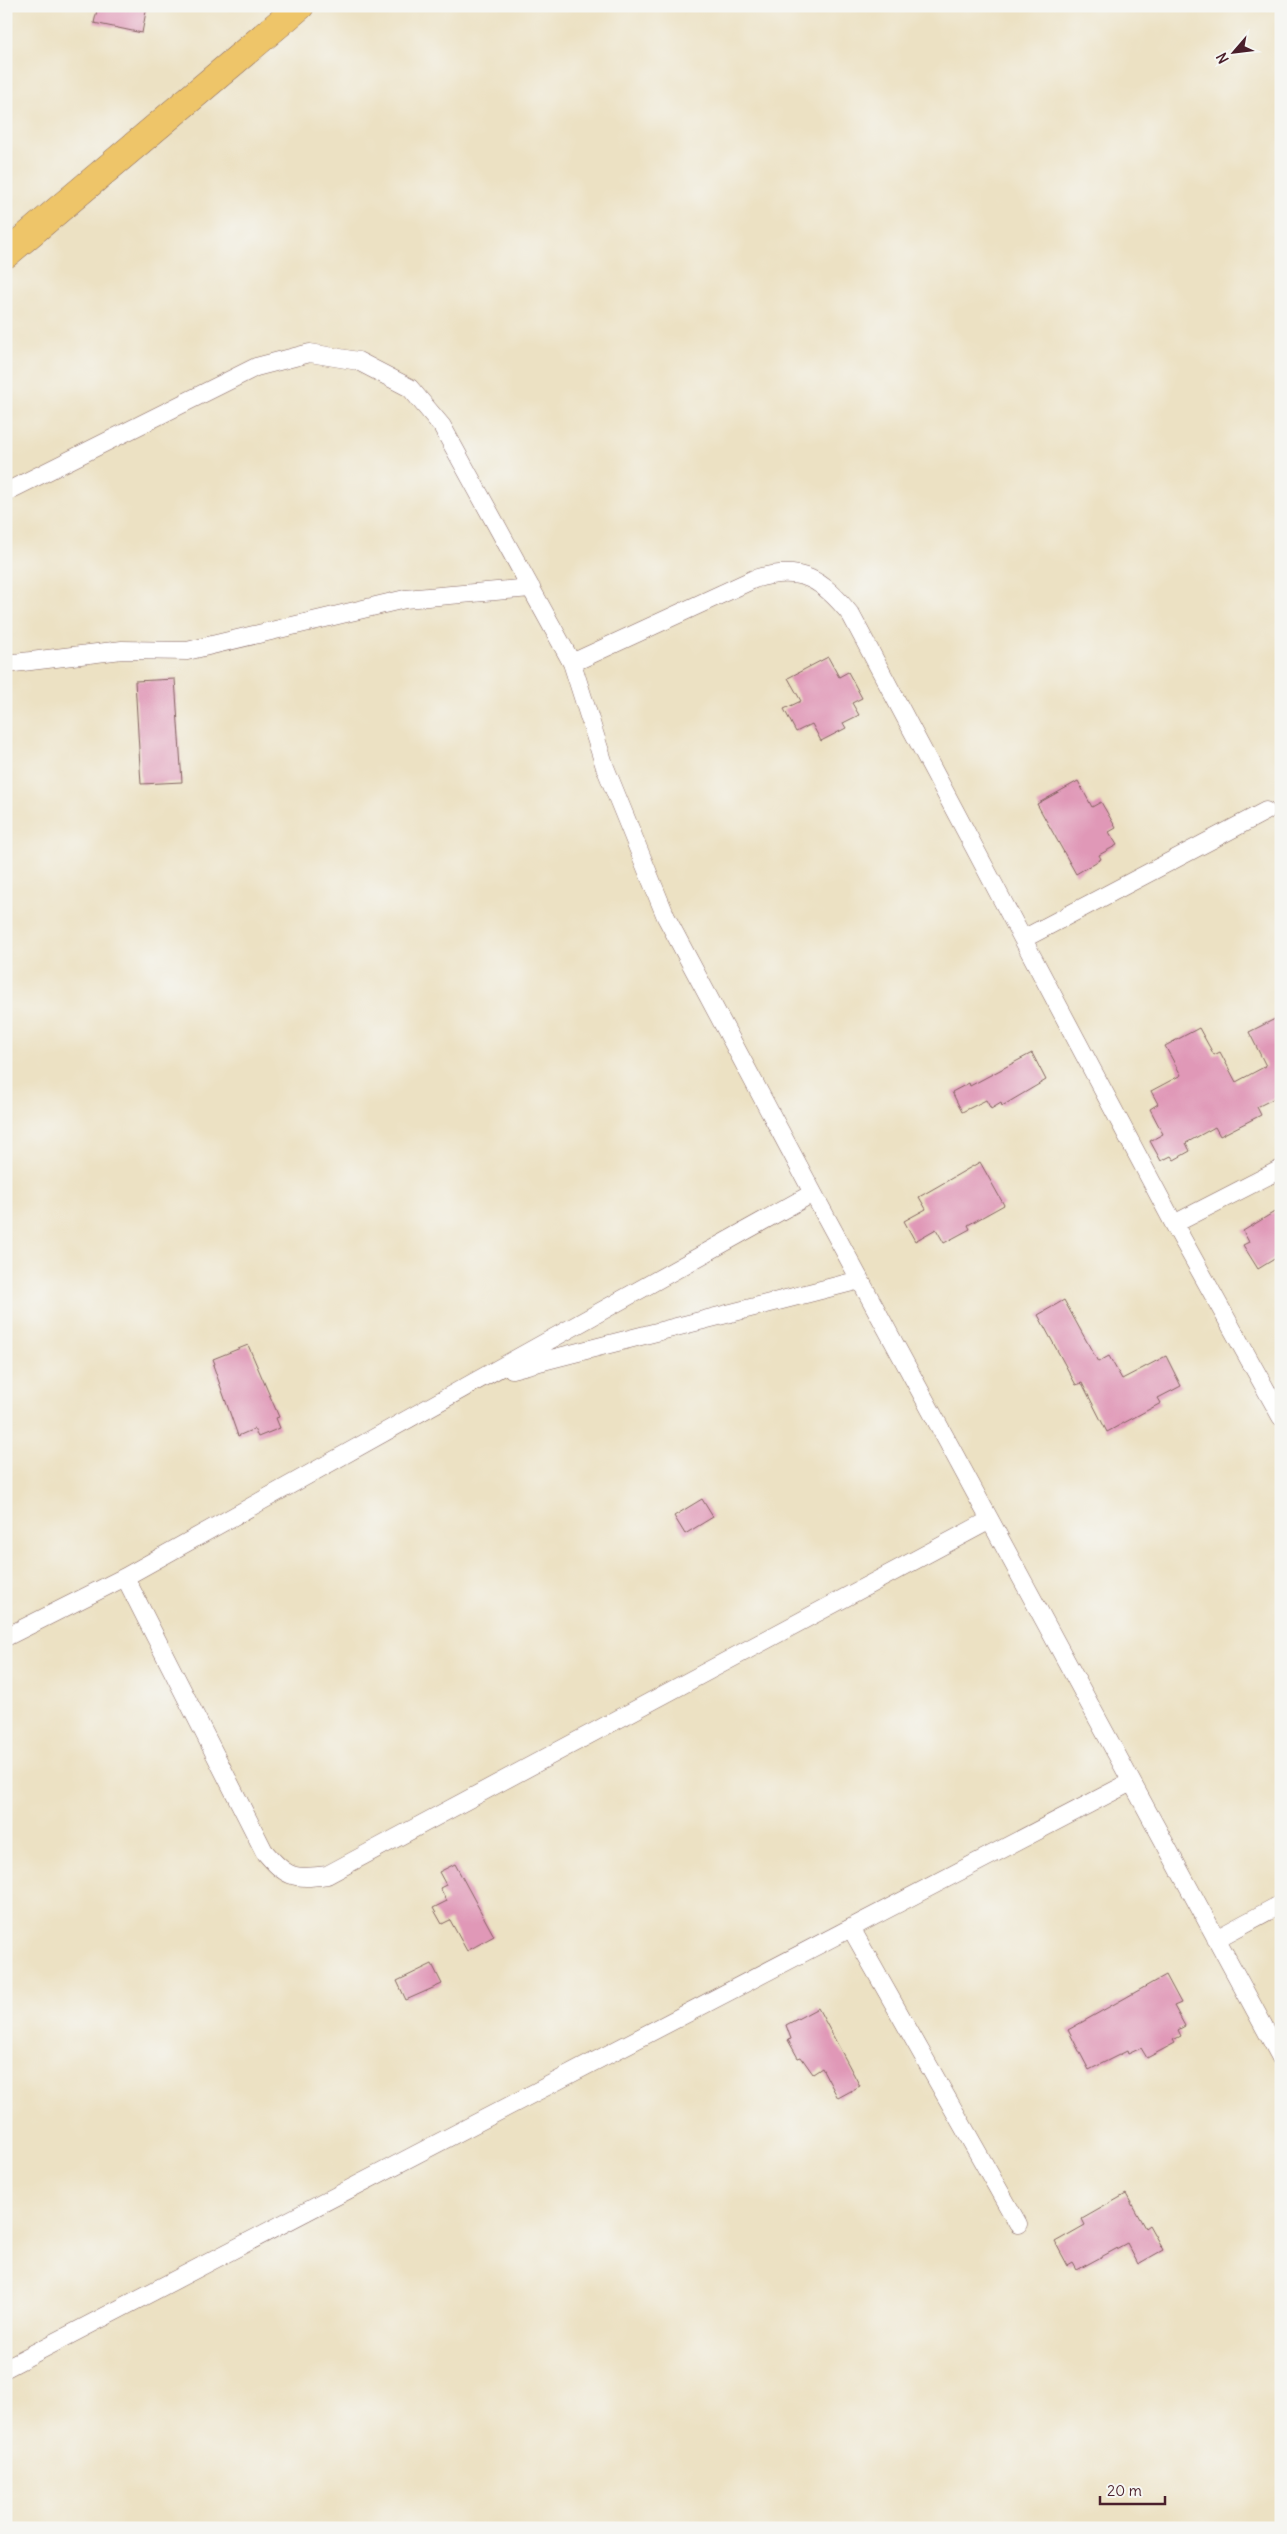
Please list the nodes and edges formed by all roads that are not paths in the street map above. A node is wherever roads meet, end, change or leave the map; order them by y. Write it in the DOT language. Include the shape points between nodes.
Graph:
graph roads {
  1 [pos="300,6"];
  2 [pos="6,254"];
  3 [pos="6,492"];
  4 [pos="531,588"];
  5 [pos="572,663"];
  6 [pos="6,664"];
  7 [pos="1266,810"];
  8 [pos="1023,939"];
  9 [pos="1281,1169"];
  10 [pos="813,1193"];
  11 [pos="1174,1224"];
  12 [pos="860,1280"];
  13 [pos="487,1375"];
  14 [pos="1281,1417"];
  15 [pos="990,1520"];
  16 [pos="125,1577"];
  17 [pos="6,1637"];
  18 [pos="1131,1782"];
  19 [pos="1281,1904"];
  20 [pos="851,1928"];
  21 [pos="1216,1939"];
  22 [pos="1281,2058"];
  23 [pos="1018,2224"];
  24 [pos="6,2368"];
  1 -- 2 [label="highway"];
  3 -- 4 [label="street" via="256,367 310,352 358,361 410,388 442,426"];
  4 -- 5 [label="street"];
  4 -- 6 [label="street" via="405,599 187,651 122,650"];
  5 -- 8 [label="street" via="754,579 781,573 811,577 833,593 851,615"];
  5 -- 10 [label="street" via="605,767 666,917"];
  7 -- 8 [label="street"];
  8 -- 11 [label="street"];
  9 -- 11 [label="street"];
  10 -- 12 [label="street"];
  10 -- 13 [label="street"];
  11 -- 14 [label="street"];
  12 -- 13 [label="street"];
  12 -- 15 [label="street"];
  13 -- 16 [label="street"];
  15 -- 16 [label="street" via="327,1875 305,1878 282,1872 264,1851"];
  15 -- 18 [label="street"];
  16 -- 17 [label="street"];
  18 -- 20 [label="street"];
  18 -- 21 [label="street"];
  19 -- 21 [label="street"];
  20 -- 23 [label="street"];
  20 -- 24 [label="street"];
  21 -- 22 [label="street"];
}
